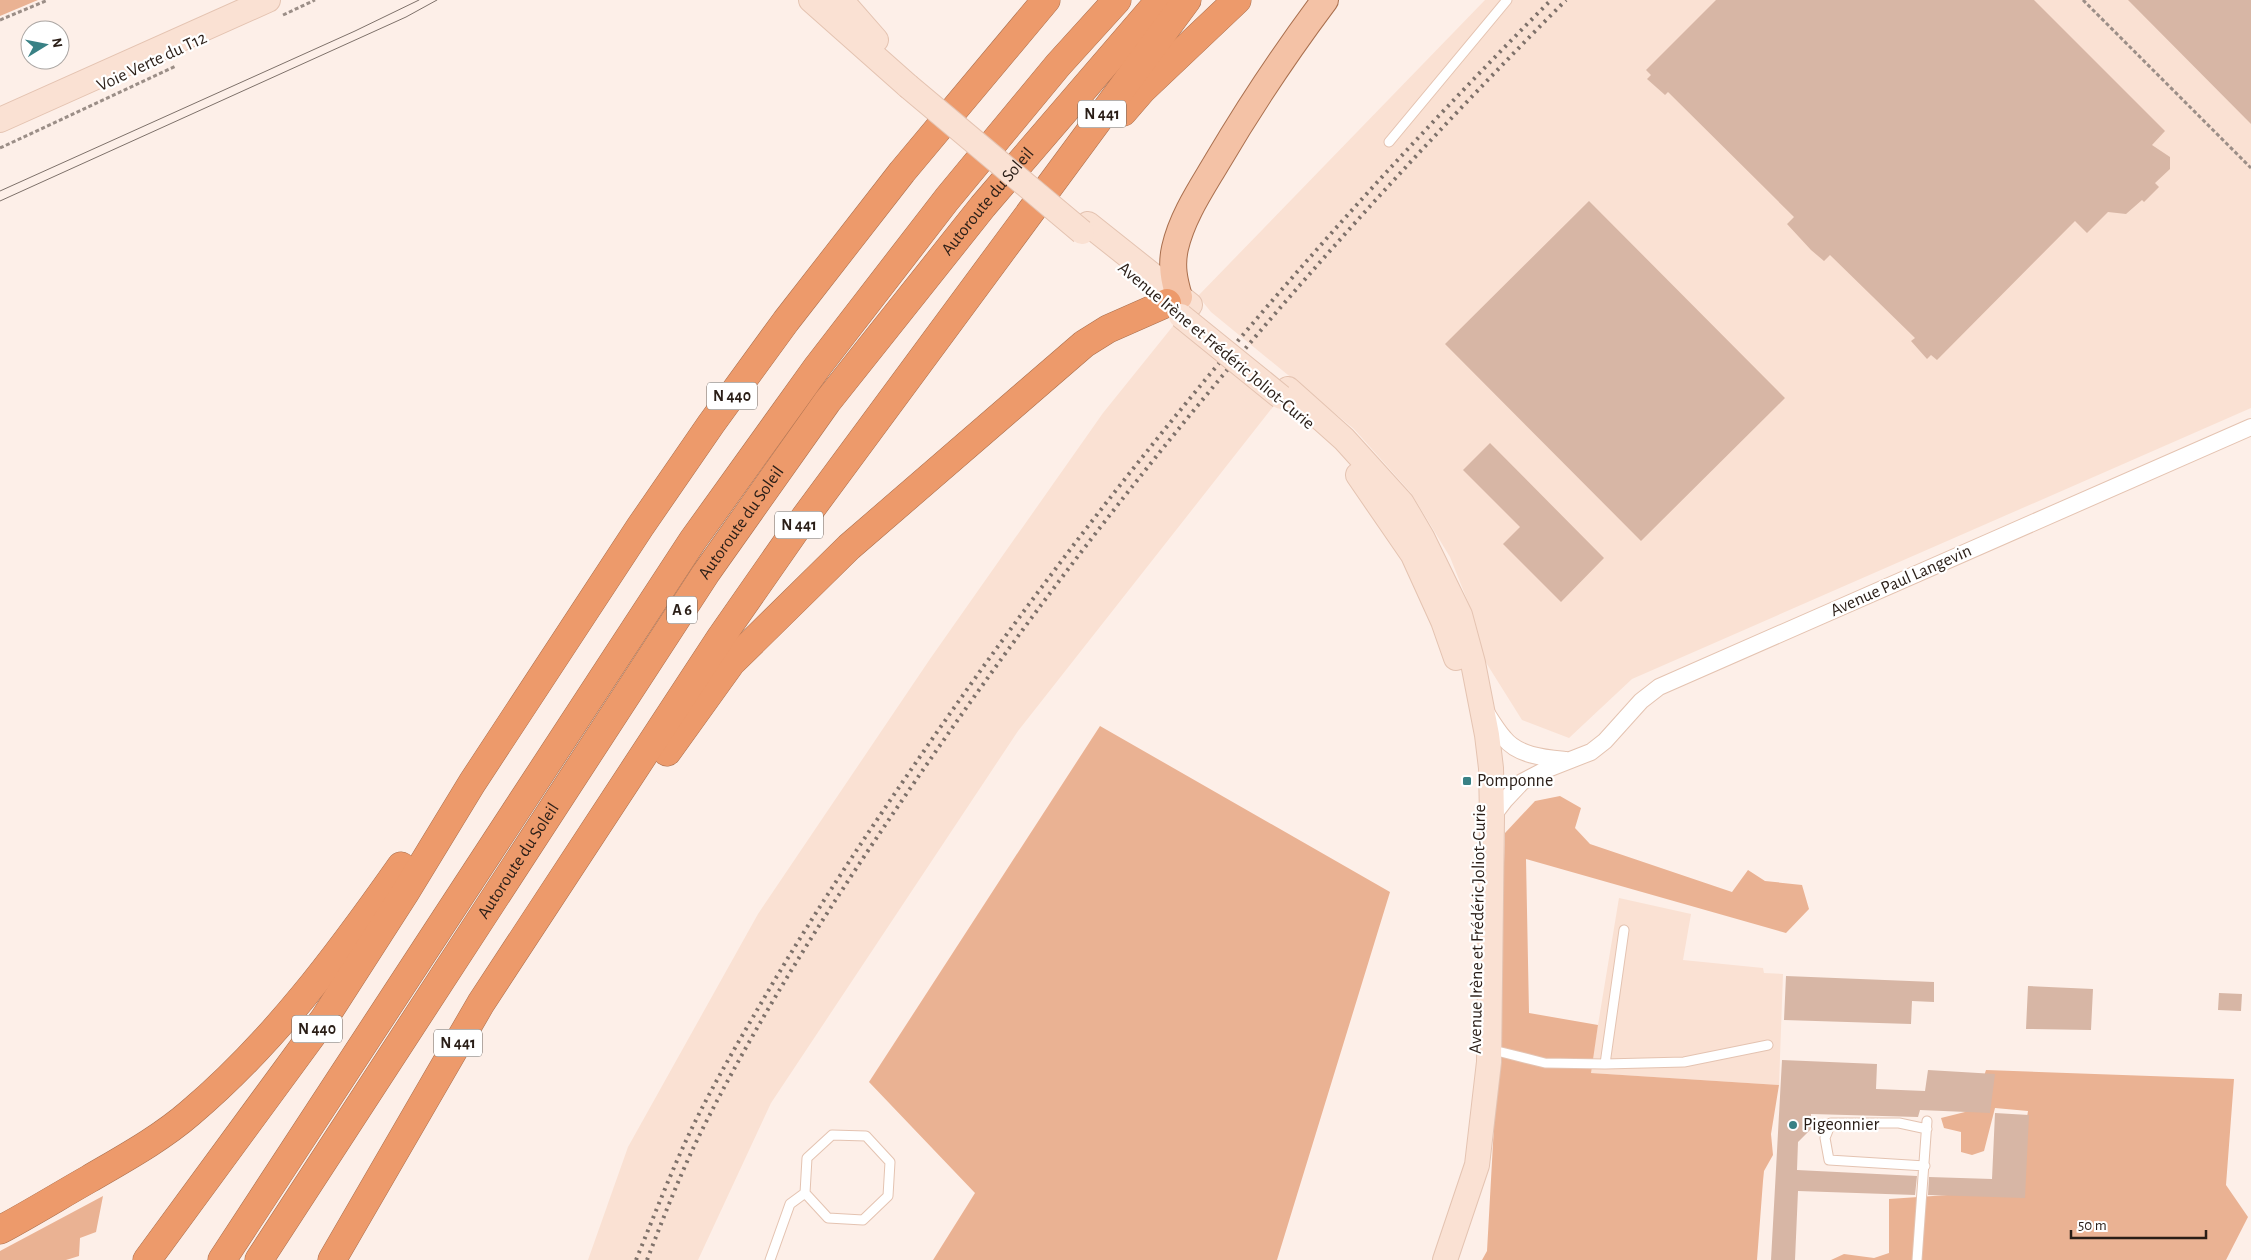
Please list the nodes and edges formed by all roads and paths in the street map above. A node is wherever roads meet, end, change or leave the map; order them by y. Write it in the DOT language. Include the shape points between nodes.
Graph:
graph roads {
  1 [pos="48,0"];
  2 [pos="315,0"];
  3 [pos="811,0"];
  4 [pos="841,0"];
  5 [pos="1046,0"];
  6 [pos="1117,0"];
  7 [pos="1160,0"];
  8 [pos="1187,0"];
  9 [pos="1237,0"];
  10 [pos="1325,0"];
  11 [pos="1507,0"];
  12 [pos="2083,0"];
  13 [pos="274,8"];
  14 [pos="0,20"];
  15 [pos="180,64"];
  16 [pos="911,82"];
  17 [pos="0,120"];
  18 [pos="1388,142"];
  19 [pos="0,148"];
  20 [pos="2251,168"];
  21 [pos="1018,228"];
  22 [pos="1179,305"];
  23 [pos="1284,393"];
  24 [pos="2251,427"];
  25 [pos="1481,705"];
  26 [pos="1569,761"];
  27 [pos="469,788"];
  28 [pos="1492,817"];
  29 [pos="595,831"];
  30 [pos="1624,930"];
  31 [pos="1768,1045"];
  32 [pos="1489,1049"];
  33 [pos="1604,1064"];
  34 [pos="1924,1166"];
  35 [pos="805,1193"];
  36 [pos="0,1230"];
  37 [pos="147,1260"];
  38 [pos="222,1260"];
  39 [pos="259,1260"];
  40 [pos="332,1260"];
  41 [pos="770,1260"];
  42 [pos="1430,1260"];
  43 [pos="1446,1260"];
  44 [pos="1917,1260"];
  1 -- 14 [label="path"];
  2 -- 13 [label="path"];
  3 -- 16 [label="main road, Avenue Irène et Frédéric Joliot-Curie"];
  4 -- 16 [label="main road, Avenue Irène et Frédéric Joliot-Curie"];
  5 -- 27 [label="highway, N 440" via="902,172 775,337 640,527"];
  6 -- 38 [label="highway, Autoroute du Soleil / A 6" via="1058,65 947,199 818,366 693,540"];
  7 -- 39 [label="highway, Autoroute du Soleil / A 6" via="983,206 827,402 706,573"];
  8 -- 21 [label="highway, N 441"];
  9 -- 21 [label="highway" via="1142,90"];
  10 -- 22 [label="main road" via="1248,110 1182,226 1172,266"];
  11 -- 18 [label="lane"];
  12 -- 20 [label="path"];
  13 -- 17 [label="main road"];
  15 -- 19 [label="path, Voie Verte du T12"];
  16 -- 22 [label="main road, Avenue Irène et Frédéric Joliot-Curie, bridge"];
  21 -- 29 [label="highway, N 441" via="721,636"];
  22 -- 23 [label="main road, Avenue Irène et Frédéric Joliot-Curie, bridge"];
  22 -- 29 [label="highway" via="1108,329 1084,344 850,547 731,663 620,817"];
  23 -- 25 [label="main road, Avenue Irène et Frédéric Joliot-Curie" via="1344,439 1402,502 1460,615"];
  23 -- 42 [label="main road, Avenue Irène et Frédéric Joliot-Curie" via="1361,477 1413,555 1444,621 1459,665 1472,734 1478,777 1481,856 1473,1123 1462,1178"];
  24 -- 26 [label="street, Avenue Paul Langevin" via="1668,683 1640,701 1605,741 1591,752"];
  25 -- 26 [label="street" via="1505,740 1522,751"];
  25 -- 28 [label="main road, Avenue Irène et Frédéric Joliot-Curie" via="1491,768"];
  26 -- 28 [label="street, Avenue Paul Langevin" via="1522,782"];
  27 -- 36 [label="highway" via="419,841 338,954 268,1038 228,1080 189,1114 148,1143"];
  27 -- 37 [label="highway, N 440" via="324,1019"];
  28 -- 32 [label="main road, Avenue Irène et Frédéric Joliot-Curie"];
  29 -- 40 [label="highway, N 441" via="481,1003"];
  30 -- 33 [label="lane"];
  31 -- 33 [label="lane" via="1684,1062"];
  32 -- 33 [label="lane" via="1545,1063"];
  32 -- 43 [label="main road, Avenue Irène et Frédéric Joliot-Curie" via="1477,1165"];
  34 -- 34 [label="lane" via="1927,1125 1831,1123 1825,1138 1829,1160"];
  34 -- 44 [label="lane"];
  35 -- 35 [label="lane" via="807,1158 832,1135 866,1136 890,1162 888,1196 863,1220 828,1218"];
  35 -- 41 [label="lane" via="790,1204"];
}
